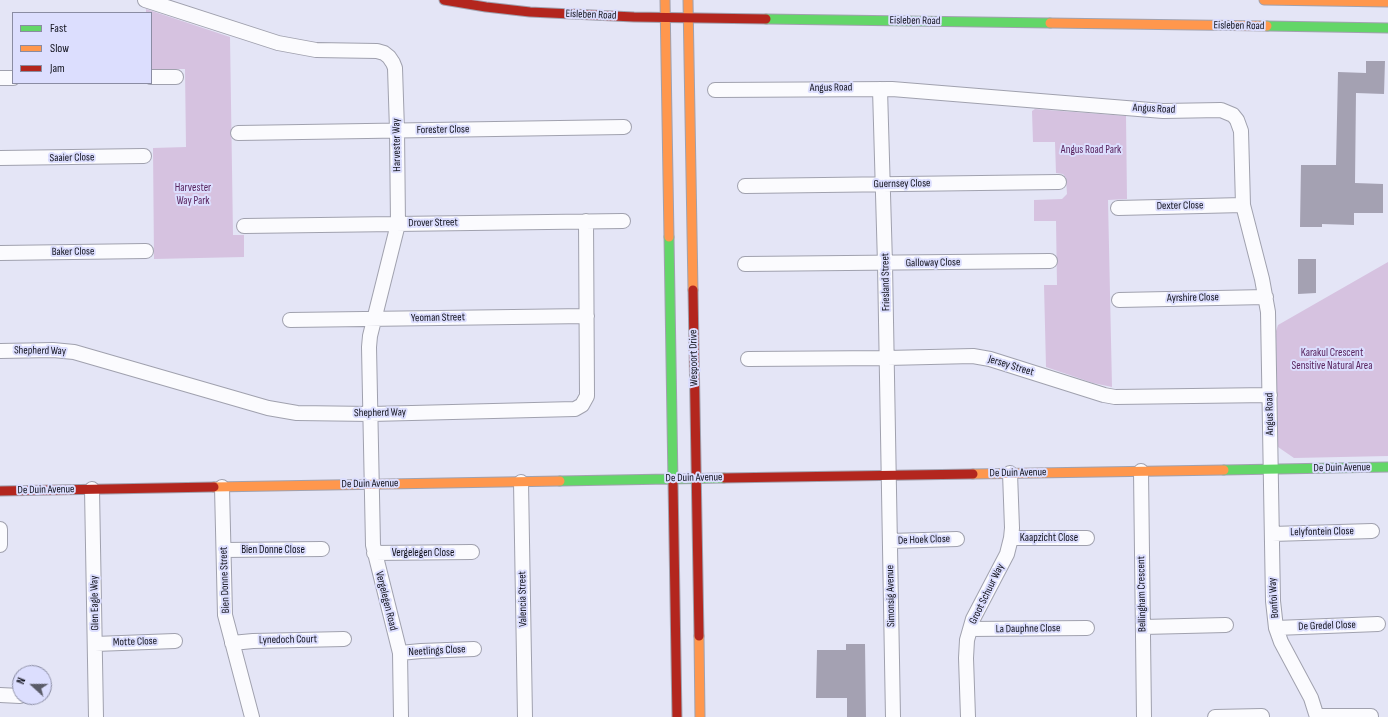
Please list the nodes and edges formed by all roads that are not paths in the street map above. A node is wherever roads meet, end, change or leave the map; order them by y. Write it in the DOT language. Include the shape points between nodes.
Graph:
graph roads {
  1 [pos="145,0"];
  2 [pos="444,0"];
  3 [pos="665,0"];
  4 [pos="688,0"];
  5 [pos="1264,0"];
  6 [pos="1388,2"];
  7 [pos="666,18"];
  8 [pos="688,18"];
  9 [pos="1388,28"];
  10 [pos="152,77"];
  11 [pos="176,77"];
  12 [pos="0,78"];
  13 [pos="12,78"];
  14 [pos="880,89"];
  15 [pos="715,90"];
  16 [pos="624,127"];
  17 [pos="397,130"];
  18 [pos="238,133"];
  19 [pos="144,156"];
  20 [pos="0,158"];
  21 [pos="1059,182"];
  22 [pos="884,185"];
  23 [pos="745,186"];
  24 [pos="1243,205"];
  25 [pos="1118,208"];
  26 [pos="586,221"];
  27 [pos="623,221"];
  28 [pos="398,224"];
  29 [pos="244,226"];
  30 [pos="146,251"];
  31 [pos="0,253"];
  32 [pos="1050,261"];
  33 [pos="745,264"];
  34 [pos="886,264"];
  35 [pos="1266,297"];
  36 [pos="1119,300"];
  37 [pos="587,316"];
  38 [pos="375,319"];
  39 [pos="290,320"];
  40 [pos="0,351"];
  41 [pos="887,358"];
  42 [pos="748,360"];
  43 [pos="1270,395"];
  44 [pos="371,414"];
  45 [pos="1388,467"];
  46 [pos="1270,469"];
  47 [pos="1141,471"];
  48 [pos="1010,473"];
  49 [pos="889,475"];
  50 [pos="673,478"];
  51 [pos="696,478"];
  52 [pos="521,482"];
  53 [pos="372,484"];
  54 [pos="222,487"];
  55 [pos="92,489"];
  56 [pos="0,491"];
  57 [pos="0,529"];
  58 [pos="1372,531"];
  59 [pos="1272,534"];
  60 [pos="1011,538"];
  61 [pos="1088,538"];
  62 [pos="957,539"];
  63 [pos="890,542"];
  64 [pos="0,545"];
  65 [pos="322,549"];
  66 [pos="224,550"];
  67 [pos="472,552"];
  68 [pos="374,553"];
  69 [pos="1378,624"];
  70 [pos="1226,625"];
  71 [pos="1143,627"];
  72 [pos="1087,628"];
  73 [pos="1276,628"];
  74 [pos="970,629"];
  75 [pos="344,639"];
  76 [pos="175,641"];
  77 [pos="232,643"];
  78 [pos="95,644"];
  79 [pos="474,649"];
  80 [pos="400,653"];
  81 [pos="0,695"];
  82 [pos="12,696"];
  83 [pos="1262,716"];
  84 [pos="1317,716"];
  85 [pos="1371,716"];
  86 [pos="96,717"];
  87 [pos="252,717"];
  88 [pos="401,717"];
  89 [pos="525,717"];
  90 [pos="677,717"];
  91 [pos="700,717"];
  92 [pos="893,717"];
  93 [pos="968,717"];
  94 [pos="1144,717"];
  95 [pos="1215,717"];
  1 -- 17 [label="street, Harvester Way" via="278,43 316,50 384,53 395,68"];
  2 -- 7 [label="main road, Eisleben Road" via="530,12"];
  3 -- 7 [label="main road"];
  4 -- 8 [label="main road, Wespoort Drive"];
  5 -- 6 [label="main road"];
  7 -- 8 [label="main road, Eisleben Road"];
  7 -- 50 [label="main road"];
  8 -- 9 [label="main road, Eisleben Road"];
  8 -- 51 [label="main road, Wespoort Drive"];
  10 -- 11 [label="street"];
  12 -- 13 [label="street"];
  14 -- 15 [label="street, Angus Road"];
  14 -- 22 [label="street, Friesland Street"];
  14 -- 24 [label="street, Angus Road" via="1163,111 1221,110 1233,115 1241,131"];
  16 -- 17 [label="street, Forester Close"];
  17 -- 18 [label="street, Forester Close"];
  17 -- 28 [label="street, Harvester Way"];
  19 -- 20 [label="street, Saaier Close"];
  21 -- 22 [label="street, Guernsey Close"];
  22 -- 23 [label="street, Guernsey Close"];
  22 -- 34 [label="street, Friesland Street"];
  24 -- 25 [label="street, Dexter Close"];
  24 -- 35 [label="street, Angus Road"];
  26 -- 27 [label="street, Drover Street"];
  26 -- 28 [label="street, Drover Street"];
  26 -- 37 [label="street, Shepherd Way"];
  28 -- 29 [label="street, Drover Street"];
  28 -- 38 [label="street, Harvester Way"];
  30 -- 31 [label="street, Baker Close"];
  32 -- 34 [label="street, Galloway Close"];
  33 -- 34 [label="street, Galloway Close"];
  34 -- 41 [label="street, Friesland Street"];
  35 -- 36 [label="street, Ayrshire Close"];
  35 -- 43 [label="street, Angus Road"];
  37 -- 38 [label="street, Yeoman Street"];
  37 -- 44 [label="street, Shepherd Way" via="587,396 582,405 575,408"];
  38 -- 39 [label="street, Yeoman Street"];
  38 -- 44 [label="street, Harvester Way" via="369,347"];
  40 -- 44 [label="street, Shepherd Way" via="74,352 268,408 297,413"];
  41 -- 42 [label="street, Jersey Street"];
  41 -- 43 [label="street, Jersey Street" via="982,357 1115,397"];
  41 -- 49 [label="street, Friesland Street"];
  43 -- 46 [label="street, Angus Road"];
  44 -- 53 [label="street, Harvester Way"];
  45 -- 46 [label="main road, De Duin Avenue"];
  46 -- 47 [label="main road, De Duin Avenue"];
  46 -- 59 [label="street, Bonfoi Way"];
  47 -- 48 [label="main road, De Duin Avenue"];
  47 -- 71 [label="street, Bellingham Crescent"];
  48 -- 49 [label="main road, De Duin Avenue"];
  48 -- 60 [label="street, Groot Schuur Way"];
  49 -- 51 [label="main road, De Duin Avenue"];
  49 -- 63 [label="street, Simonsig Avenue"];
  50 -- 51 [label="main road, De Duin Avenue"];
  50 -- 52 [label="main road, De Duin Avenue"];
  50 -- 90 [label="main road"];
  51 -- 91 [label="main road, Wespoort Drive"];
  52 -- 53 [label="main road, De Duin Avenue"];
  52 -- 89 [label="street, Valencia Street"];
  53 -- 54 [label="main road, De Duin Avenue"];
  53 -- 68 [label="street, Vergelegen Road"];
  54 -- 55 [label="main road, De Duin Avenue"];
  54 -- 66 [label="street, Bien Donne Street"];
  55 -- 56 [label="main road, De Duin Avenue"];
  55 -- 78 [label="street, Glen Eagle Way"];
  57 -- 64 [label="street"];
  58 -- 59 [label="street, Lelyfontein Close"];
  59 -- 73 [label="street, Bonfoi Way"];
  60 -- 61 [label="street, Kaapzicht Close"];
  60 -- 74 [label="street, Groot Schuur Way" via="1007,554"];
  62 -- 63 [label="street, De Hoek Close"];
  63 -- 92 [label="street, Simonsig Avenue"];
  65 -- 66 [label="street, Bien Donne Close"];
  66 -- 77 [label="street, Bien Donne Street" via="225,615"];
  67 -- 68 [label="street, Vergelegen Close"];
  68 -- 80 [label="street, Vergelegen Road"];
  69 -- 73 [label="street, De Gredel Close"];
  70 -- 71 [label="street"];
  71 -- 94 [label="street, Bellingham Crescent"];
  72 -- 74 [label="street, La Dauphne Close"];
  73 -- 84 [label="street, Bonfoi Way" via="1311,698"];
  74 -- 93 [label="street, Groot Schuur Way" via="966,658"];
  75 -- 77 [label="street, Lynedoch Court"];
  76 -- 78 [label="street, Motte Close"];
  77 -- 87 [label="street, Bien Donne Street"];
  78 -- 86 [label="street, Glen Eagle Way"];
  79 -- 80 [label="street, Neetlings Close"];
  80 -- 88 [label="street, Vergelegen Road"];
  81 -- 82 [label="street"];
  83 -- 95 [label="street"];
  84 -- 85 [label="street"];
}
